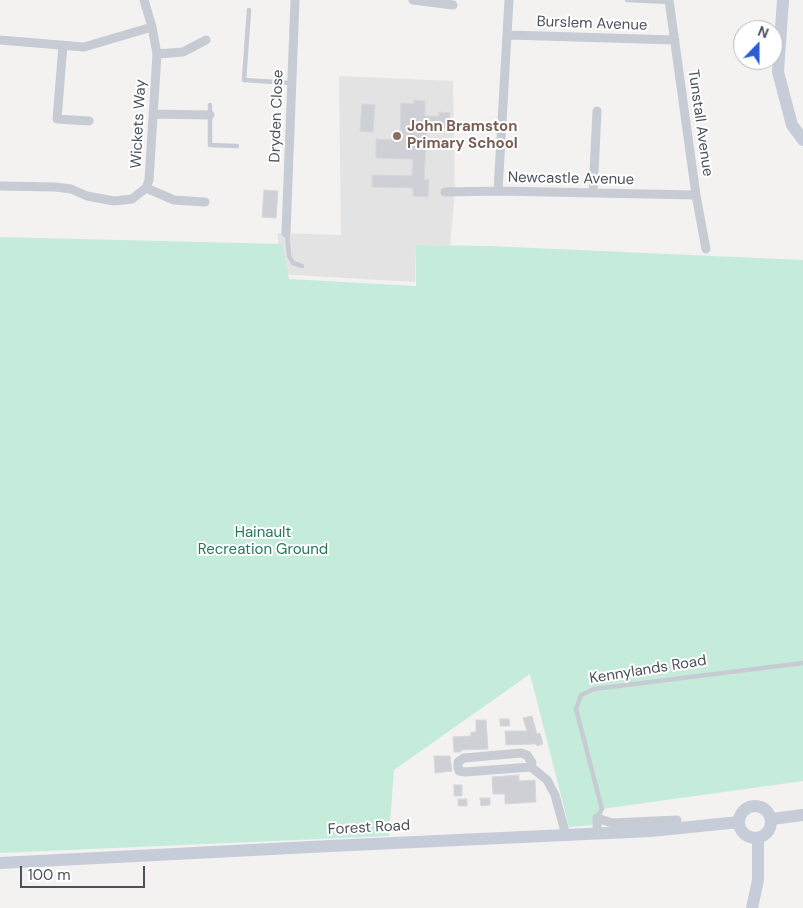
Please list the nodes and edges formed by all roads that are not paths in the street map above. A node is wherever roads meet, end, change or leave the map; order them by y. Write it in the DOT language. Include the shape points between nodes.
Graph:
graph roads {
  1 [pos="144,0"];
  2 [pos="295,0"];
  3 [pos="413,0"];
  4 [pos="509,0"];
  5 [pos="628,0"];
  6 [pos="783,0"];
  7 [pos="669,1"];
  8 [pos="453,5"];
  9 [pos="249,10"];
  10 [pos="152,27"];
  11 [pos="508,35"];
  12 [pos="0,40"];
  13 [pos="206,40"];
  14 [pos="675,40"];
  15 [pos="64,45"];
  16 [pos="157,54"];
  17 [pos="292,83"];
  18 [pos="210,105"];
  19 [pos="597,111"];
  20 [pos="153,114"];
  21 [pos="210,115"];
  22 [pos="89,121"];
  23 [pos="803,140"];
  24 [pos="237,146"];
  25 [pos="0,186"];
  26 [pos="146,188"];
  27 [pos="445,192"];
  28 [pos="498,192"];
  29 [pos="593,193"];
  30 [pos="696,195"];
  31 [pos="205,202"];
  32 [pos="286,233"];
  33 [pos="706,249"];
  34 [pos="302,266"];
  35 [pos="803,663"];
  36 [pos="531,767"];
  37 [pos="803,815"];
  38 [pos="597,818"];
  39 [pos="772,819"];
  40 [pos="677,820"];
  41 [pos="739,822"];
  42 [pos="596,834"];
  43 [pos="566,835"];
  44 [pos="758,838"];
  45 [pos="0,862"];
  46 [pos="752,908"];
  1 -- 10 [label="street, Wickets Way"];
  2 -- 17 [label="street, Dryden Close"];
  3 -- 8 [label="street"];
  4 -- 11 [label="street"];
  5 -- 7 [label="lane"];
  6 -- 23 [label="street" via="778,72 792,125"];
  7 -- 14 [label="street, Tunstall Avenue"];
  9 -- 17 [label="lane" via="244,80"];
  10 -- 15 [label="street" via="84,47"];
  10 -- 16 [label="street, Wickets Way"];
  11 -- 14 [label="street, Burslem Avenue"];
  11 -- 28 [label="street"];
  12 -- 15 [label="street"];
  13 -- 16 [label="street" via="183,52"];
  14 -- 30 [label="street, Tunstall Avenue"];
  15 -- 22 [label="street" via="57,120"];
  16 -- 20 [label="street, Wickets Way"];
  17 -- 32 [label="street, Dryden Close"];
  18 -- 21 [label="lane"];
  19 -- 29 [label="street"];
  20 -- 21 [label="street"];
  20 -- 26 [label="street, Wickets Way"];
  21 -- 24 [label="lane" via="210,145"];
  25 -- 26 [label="street, Wickets Way" via="71,189 114,201 132,199"];
  26 -- 31 [label="street" via="174,200"];
  27 -- 28 [label="street, Newcastle Avenue"];
  28 -- 29 [label="street, Newcastle Avenue"];
  29 -- 30 [label="street, Newcastle Avenue"];
  30 -- 33 [label="street, Tunstall Avenue"];
  32 -- 34 [label="lane" via="289,256"];
  35 -- 38 [label="lane, Kennylands Road" via="594,689 581,695 576,708 602,809"];
  36 -- 36 [label="street" via="465,772 459,771 458,762 464,758 522,753 527,755"];
  36 -- 43 [label="street" via="547,780 555,795"];
  37 -- 39 [label="street"];
  38 -- 40 [label="street" via="612,823"];
  38 -- 42 [label="street, Kennylands Road"];
  39 -- 41 [label="street" via="764,807 753,805 742,812"];
  39 -- 44 [label="street" via="769,830"];
  41 -- 42 [label="street, Forest Road" via="651,832"];
  41 -- 44 [label="street" via="746,836"];
  42 -- 43 [label="street, Forest Road"];
  43 -- 45 [label="street, Forest Road"];
  44 -- 46 [label="street" via="758,880"];
}
